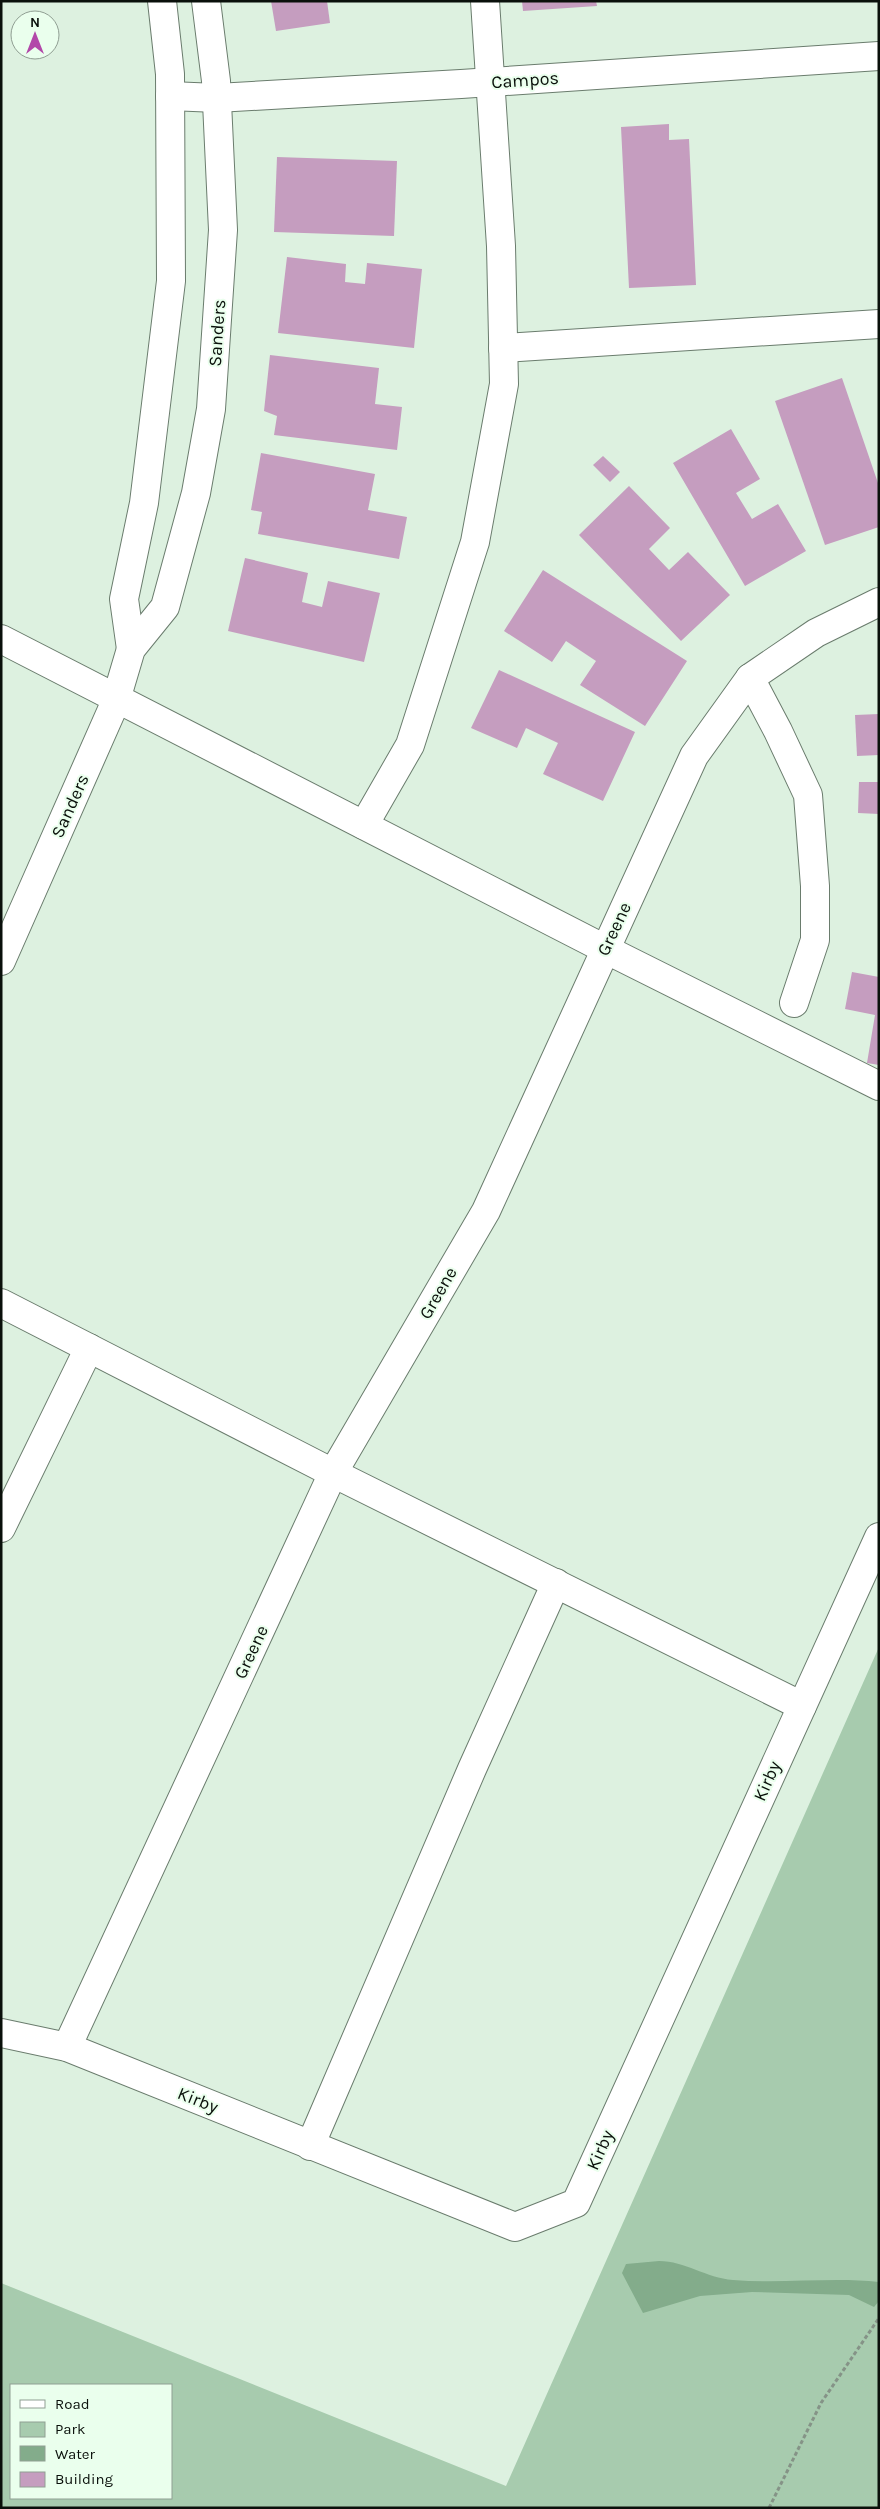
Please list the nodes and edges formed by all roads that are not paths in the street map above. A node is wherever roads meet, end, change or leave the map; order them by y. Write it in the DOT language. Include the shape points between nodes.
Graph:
graph roads {
  1 [pos="162,1"];
  2 [pos="206,1"];
  3 [pos="485,1"];
  4 [pos="879,56"];
  5 [pos="491,82"];
  6 [pos="170,96"];
  7 [pos="217,98"];
  8 [pos="879,324"];
  9 [pos="503,348"];
  10 [pos="879,602"];
  11 [pos="1,639"];
  12 [pos="131,649"];
  13 [pos="750,678"];
  14 [pos="116,698"];
  15 [pos="364,824"];
  16 [pos="605,949"];
  17 [pos="1,960"];
  18 [pos="794,1003"];
  19 [pos="879,1086"];
  20 [pos="1,1303"];
  21 [pos="89,1348"];
  22 [pos="333,1473"];
  23 [pos="1,1528"];
  24 [pos="879,1537"];
  25 [pos="556,1583"];
  26 [pos="802,1706"];
  27 [pos="1,2033"];
  28 [pos="67,2047"];
  29 [pos="310,2146"];
  1 -- 6 [label="street, Sanders"];
  2 -- 7 [label="street, Sanders"];
  3 -- 5 [label="street"];
  4 -- 5 [label="street, Campos"];
  5 -- 7 [label="street, Campos"];
  5 -- 9 [label="street" via="501,246"];
  6 -- 7 [label="street, Campos"];
  6 -- 12 [label="street, Sanders" via="171,280 144,503 124,599"];
  7 -- 12 [label="street, Sanders" via="224,230 211,409 196,493 165,607"];
  8 -- 9 [label="street"];
  9 -- 15 [label="street" via="504,384 476,542 410,745"];
  10 -- 13 [label="street, Greene" via="816,633"];
  11 -- 14 [label="street"];
  12 -- 14 [label="street, Sanders"];
  13 -- 16 [label="street, Greene" via="694,756"];
  13 -- 18 [label="street" via="808,795 815,886 815,940"];
  14 -- 15 [label="street"];
  14 -- 17 [label="street, Sanders"];
  15 -- 16 [label="street"];
  16 -- 19 [label="street"];
  16 -- 22 [label="street, Greene" via="486,1211"];
  20 -- 21 [label="street"];
  21 -- 22 [label="street"];
  21 -- 23 [label="street"];
  22 -- 25 [label="street"];
  22 -- 28 [label="street, Greene"];
  24 -- 26 [label="street, Kirby"];
  25 -- 26 [label="street"];
  25 -- 29 [label="street" via="472,1769"];
  26 -- 29 [label="street, Kirby" via="576,2203 514,2228"];
  27 -- 28 [label="street, Kirby"];
  28 -- 29 [label="street, Kirby"];
}
